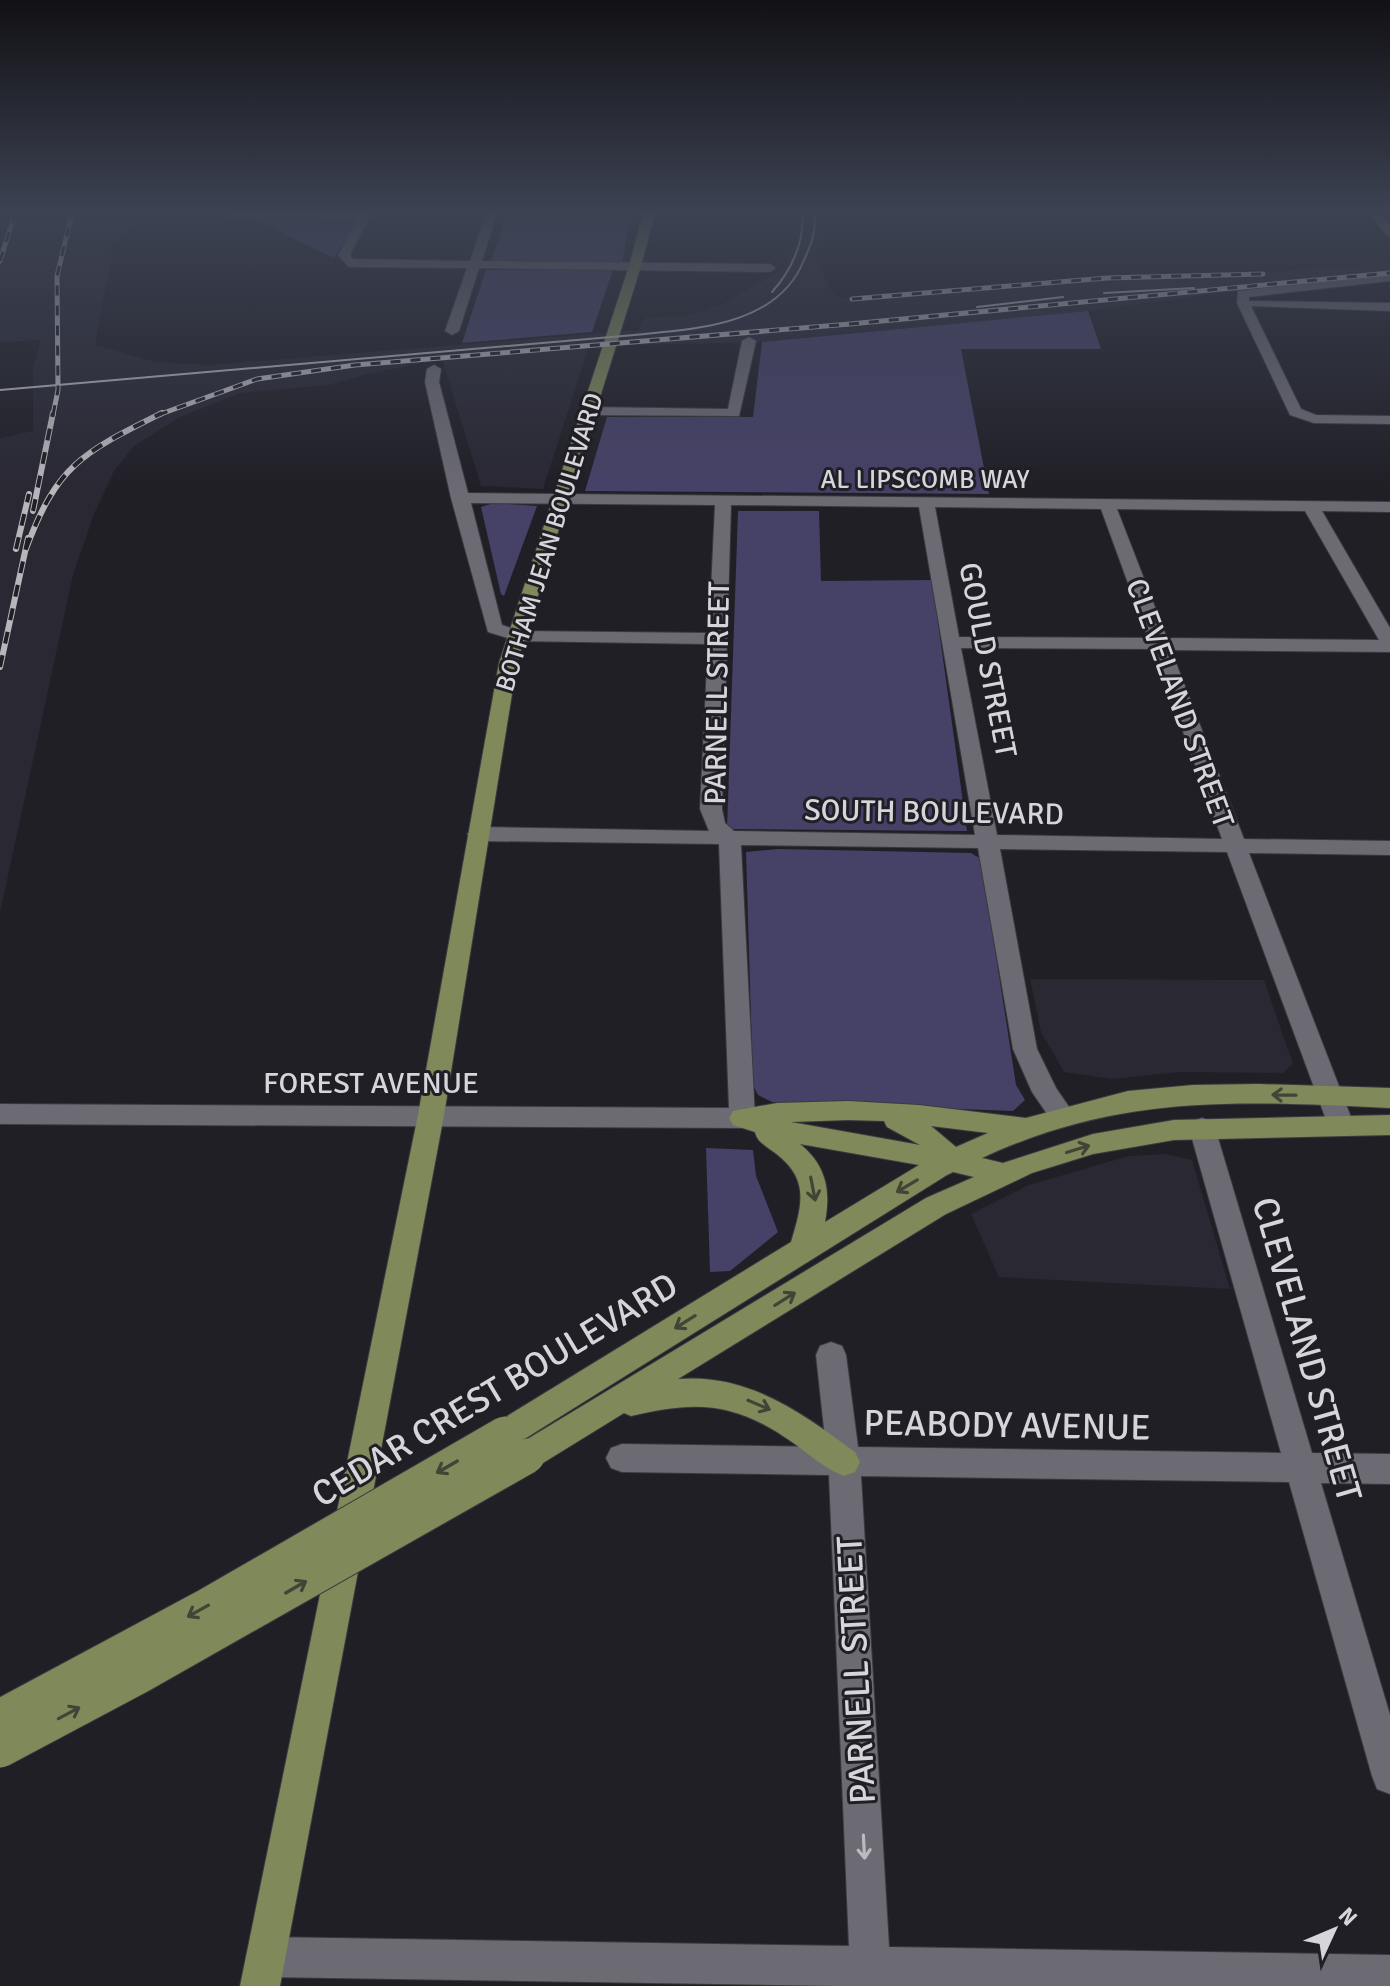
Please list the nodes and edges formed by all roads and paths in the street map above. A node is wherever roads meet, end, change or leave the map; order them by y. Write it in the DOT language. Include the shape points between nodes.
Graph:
graph roads {
  1 [pos="460,306"];
  2 [pos="622,306"];
  3 [pos="1250,306"];
  4 [pos="452,331"];
  5 [pos="749,341"];
  6 [pos="434,369"];
  7 [pos="588,411"];
  8 [pos="1390,420"];
  9 [pos="459,498"];
  10 [pos="560,500"];
  11 [pos="723,501"];
  12 [pos="926,503"];
  13 [pos="1107,504"];
  14 [pos="1311,507"];
  15 [pos="1390,507"];
  16 [pos="517,636"];
  17 [pos="717,639"];
  18 [pos="951,642"];
  19 [pos="1158,645"];
  20 [pos="1390,645"];
  21 [pos="478,834"];
  22 [pos="730,839"];
  23 [pos="990,844"];
  24 [pos="1233,845"];
  25 [pos="1390,848"];
  26 [pos="1329,1096"];
  27 [pos="1390,1098"];
  28 [pos="882,1113"];
  29 [pos="0,1114"];
  30 [pos="431,1115"];
  31 [pos="1063,1117"];
  32 [pos="742,1118"];
  33 [pos="1341,1125"];
  34 [pos="1390,1125"];
  35 [pos="1202,1128"];
  36 [pos="1028,1129"];
  37 [pos="952,1159"];
  38 [pos="1004,1174"];
  39 [pos="936,1206"];
  40 [pos="804,1247"];
  41 [pos="831,1355"];
  42 [pos="602,1411"];
  43 [pos="521,1442"];
  44 [pos="622,1458"];
  45 [pos="844,1462"];
  46 [pos="1301,1468"];
  47 [pos="1390,1469"];
  48 [pos="0,1717"];
  49 [pos="0,1750"];
  50 [pos="1390,1776"];
  51 [pos="263,1971"];
  52 [pos="1390,1975"];
  53 [pos="871,1977"];
  1 -- 4 [label="street"];
  2 -- 7 [label="main road, BOTHAM JEAN BOULEVARD"];
  3 -- 8 [label="street" via="1295,412"];
  5 -- 7 [label="street" via="734,413"];
  6 -- 9 [label="street" via="432,382"];
  7 -- 10 [label="main road, BOTHAM JEAN BOULEVARD"];
  9 -- 10 [label="street, AL LIPSCOMB WAY"];
  9 -- 16 [label="street" via="490,622"];
  10 -- 11 [label="street, AL LIPSCOMB WAY"];
  10 -- 16 [label="main road, BOTHAM JEAN BOULEVARD"];
  11 -- 12 [label="street, AL LIPSCOMB WAY"];
  11 -- 17 [label="street, PARNELL STREET"];
  12 -- 13 [label="street, AL LIPSCOMB WAY"];
  12 -- 18 [label="street, GOULD STREET"];
  13 -- 14 [label="street, AL LIPSCOMB WAY"];
  13 -- 19 [label="street, CLEVELAND STREET"];
  14 -- 15 [label="street, AL LIPSCOMB WAY"];
  14 -- 20 [label="street"];
  16 -- 17 [label="street"];
  16 -- 21 [label="main road, BOTHAM JEAN BOULEVARD"];
  17 -- 22 [label="street, PARNELL STREET" via="711,809 715,825"];
  18 -- 19 [label="street"];
  18 -- 23 [label="street, GOULD STREET"];
  19 -- 20 [label="street"];
  19 -- 24 [label="street, CLEVELAND STREET"];
  21 -- 22 [label="street, SOUTH BOULEVARD"];
  21 -- 30 [label="main road, BOTHAM JEAN BOULEVARD"];
  22 -- 23 [label="street, SOUTH BOULEVARD"];
  22 -- 32 [label="street, PARNELL STREET"];
  23 -- 24 [label="street, SOUTH BOULEVARD"];
  23 -- 31 [label="street, GOULD STREET" via="1025,1049"];
  24 -- 25 [label="street, SOUTH BOULEVARD"];
  24 -- 26 [label="street, CLEVELAND STREET"];
  26 -- 27 [label="main road, CEDAR CREST BOULEVARD"];
  26 -- 31 [label="main road, CEDAR CREST BOULEVARD, one-way" via="1202,1094 1129,1101"];
  26 -- 33 [label="street, CLEVELAND STREET"];
  28 -- 32 [label="main road" via="825,1109"];
  28 -- 36 [label="main road"];
  28 -- 37 [label="main road" via="926,1135"];
  29 -- 30 [label="street, FOREST AVENUE"];
  30 -- 32 [label="street, FOREST AVENUE"];
  30 -- 51 [label="main road"];
  31 -- 36 [label="main road, CEDAR CREST BOULEVARD"];
  32 -- 37 [label="main road" via="777,1130"];
  32 -- 40 [label="main road, one-way" via="795,1151 808,1168 816,1206"];
  33 -- 34 [label="main road, CEDAR CREST BOULEVARD"];
  33 -- 35 [label="main road, CEDAR CREST BOULEVARD"];
  38 -- 35 [label="main road, CEDAR CREST BOULEVARD, one-way" via="1093,1144"];
  35 -- 46 [label="street, CLEVELAND STREET"];
  36 -- 37 [label="main road, CEDAR CREST BOULEVARD"];
  37 -- 38 [label="main road"];
  37 -- 39 [label="main road"];
  37 -- 40 [label="main road, CEDAR CREST BOULEVARD, one-way"];
  38 -- 39 [label="main road, CEDAR CREST BOULEVARD"];
  42 -- 39 [label="main road, CEDAR CREST BOULEVARD, one-way"];
  40 -- 43 [label="main road, CEDAR CREST BOULEVARD, one-way"];
  41 -- 45 [label="street, PARNELL STREET"];
  42 -- 43 [label="main road, CEDAR CREST BOULEVARD"];
  42 -- 45 [label="main road, one-way" via="659,1394 715,1391 781,1415"];
  43 -- 48 [label="main road, CEDAR CREST BOULEVARD, one-way, bridge"];
  49 -- 43 [label="main road, CEDAR CREST BOULEVARD, one-way, bridge" via="141,1675"];
  44 -- 45 [label="street, PEABODY AVENUE"];
  45 -- 46 [label="street, PEABODY AVENUE"];
  45 -- 53 [label="street, PARNELL STREET, one-way"];
  46 -- 47 [label="street, PEABODY AVENUE"];
  46 -- 50 [label="street, CLEVELAND STREET"];
  51 -- 53 [label="street"];
  52 -- 53 [label="street"];
}
